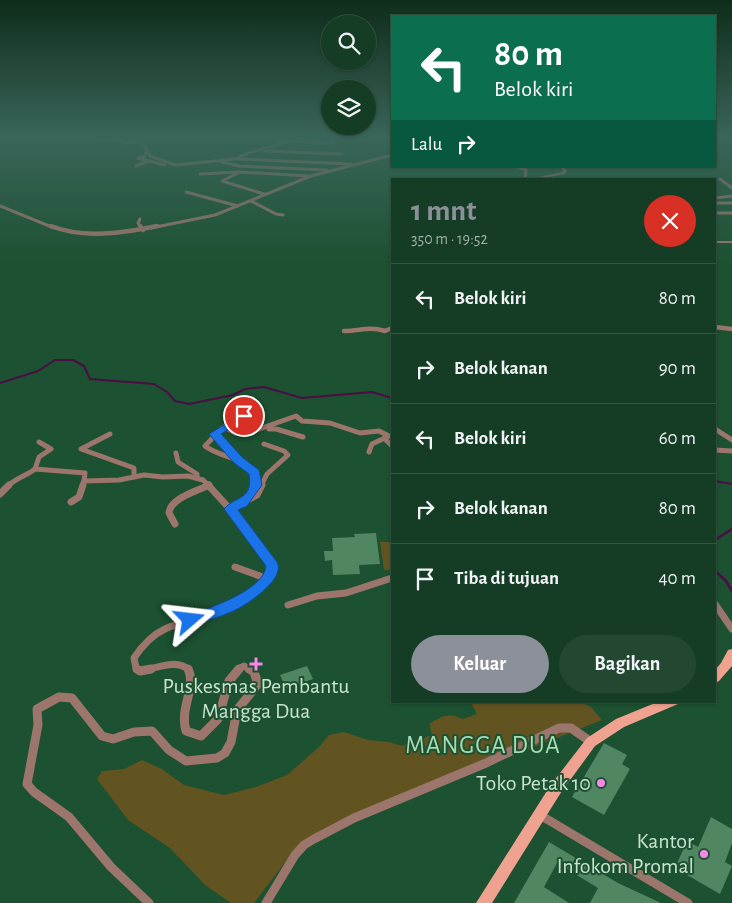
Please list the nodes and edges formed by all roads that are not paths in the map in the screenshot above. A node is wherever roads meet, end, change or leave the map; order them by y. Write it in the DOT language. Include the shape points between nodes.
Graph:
graph roads {
  1 [pos="226,179"];
  2 [pos="303,179"];
  3 [pos="720,179"];
  4 [pos="732,188"];
  5 [pos="186,192"];
  6 [pos="264,194"];
  7 [pos="732,196"];
  8 [pos="716,198"];
  9 [pos="251,200"];
  10 [pos="732,203"];
  11 [pos="716,205"];
  12 [pos="0,206"];
  13 [pos="238,206"];
  14 [pos="716,207"];
  15 [pos="716,213"];
  16 [pos="720,213"];
  17 [pos="732,213"];
  18 [pos="283,215"];
  19 [pos="140,219"];
  20 [pos="143,230"];
  21 [pos="716,242"];
  22 [pos="732,242"];
  23 [pos="716,326"];
  24 [pos="391,328"];
  25 [pos="732,329"];
  26 [pos="344,330"];
  27 [pos="386,331"];
  28 [pos="391,334"];
  29 [pos="244,416"];
  30 [pos="224,427"];
  31 [pos="716,430"];
  32 [pos="251,432"];
  33 [pos="110,434"];
  34 [pos="215,434"];
  35 [pos="303,437"];
  36 [pos="385,439"];
  37 [pos="732,440"];
  38 [pos="39,442"];
  39 [pos="264,444"];
  40 [pos="391,445"];
  41 [pos="716,450"];
  42 [pos="732,451"];
  43 [pos="369,452"];
  44 [pos="176,453"];
  45 [pos="238,460"];
  46 [pos="35,470"];
  47 [pos="134,477"];
  48 [pos="197,478"];
  49 [pos="84,481"];
  50 [pos="210,485"];
  51 [pos="0,494"];
  52 [pos="71,502"];
  53 [pos="243,503"];
  54 [pos="230,509"];
  55 [pos="175,524"];
  56 [pos="235,567"];
  57 [pos="391,578"];
  58 [pos="268,579"];
  59 [pos="288,604"];
  60 [pos="716,605"];
  61 [pos="732,629"];
  62 [pos="732,653"];
  63 [pos="716,677"];
  64 [pos="669,703"];
  65 [pos="591,742"];
  66 [pos="540,815"];
  67 [pos="148,903"];
  68 [pos="266,903"];
  69 [pos="483,903"];
  70 [pos="688,903"];
  1 -- 6 [label="street" via="222,181"];
  2 -- 6 [label="street"];
  3 -- 4 [label="street"];
  5 -- 13 [label="street"];
  6 -- 9 [label="street"];
  7 -- 8 [label="street"];
  9 -- 13 [label="street"];
  9 -- 18 [label="street"];
  10 -- 11 [label="street"];
  12 -- 20 [label="street" via="71,232"];
  13 -- 20 [label="street" via="209,217"];
  14 -- 16 [label="street"];
  15 -- 16 [label="street"];
  16 -- 17 [label="street"];
  19 -- 20 [label="street" via="138,223"];
  21 -- 22 [label="street"];
  23 -- 25 [label="street"];
  24 -- 27 [label="street"];
  26 -- 27 [label="street" via="372,327"];
  27 -- 28 [label="street"];
  29 -- 30 [label="street"];
  30 -- 32 [label="street" via="235,432"];
  30 -- 34 [label="street"];
  31 -- 37 [label="street"];
  32 -- 35 [label="street" via="276,428"];
  32 -- 36 [label="street" via="296,416 302,421 330,423 356,432 382,431 389,436"];
  33 -- 47 [label="street" via="81,449 134,468"];
  34 -- 45 [label="street"];
  34 -- 45 [label="street" via="206,448"];
  36 -- 40 [label="street"];
  36 -- 43 [label="street" via="372,444"];
  38 -- 46 [label="street" via="51,449 39,457"];
  39 -- 53 [label="street" via="288,455 267,474 260,493"];
  41 -- 42 [label="street"];
  44 -- 48 [label="street" via="176,459"];
  45 -- 53 [label="street" via="255,473 257,480"];
  46 -- 49 [label="street" via="85,473"];
  46 -- 51 [label="street" via="14,480"];
  47 -- 48 [label="street"];
  47 -- 49 [label="street"];
  48 -- 50 [label="street"];
  49 -- 52 [label="street" via="78,496"];
  50 -- 54 [label="street"];
  50 -- 55 [label="street" via="170,507 169,514"];
  53 -- 54 [label="street"];
  54 -- 58 [label="street" via="272,566"];
  56 -- 58 [label="street"];
  57 -- 59 [label="street" via="346,593"];
  58 -- 67 [label="street" via="225,609 164,630 140,648 134,658 140,671 174,664 188,668 191,683 182,717 186,732 201,736 218,719 234,673 244,666 254,672 258,684 237,710 231,742 225,753 217,758 186,761 169,750 152,731 134,732 113,739 102,736 99,728 72,698 58,697 37,709 38,725 27,784 69,817 111,867"];
  60 -- 61 [label="street"];
  62 -- 63 [label="main road"];
  64 -- 65 [label="main road" via="620,723"];
  65 -- 66 [label="main road"];
  65 -- 68 [label="street" via="571,728 559,728 342,824 301,848"];
  66 -- 69 [label="main road"];
  66 -- 70 [label="street"];
}
